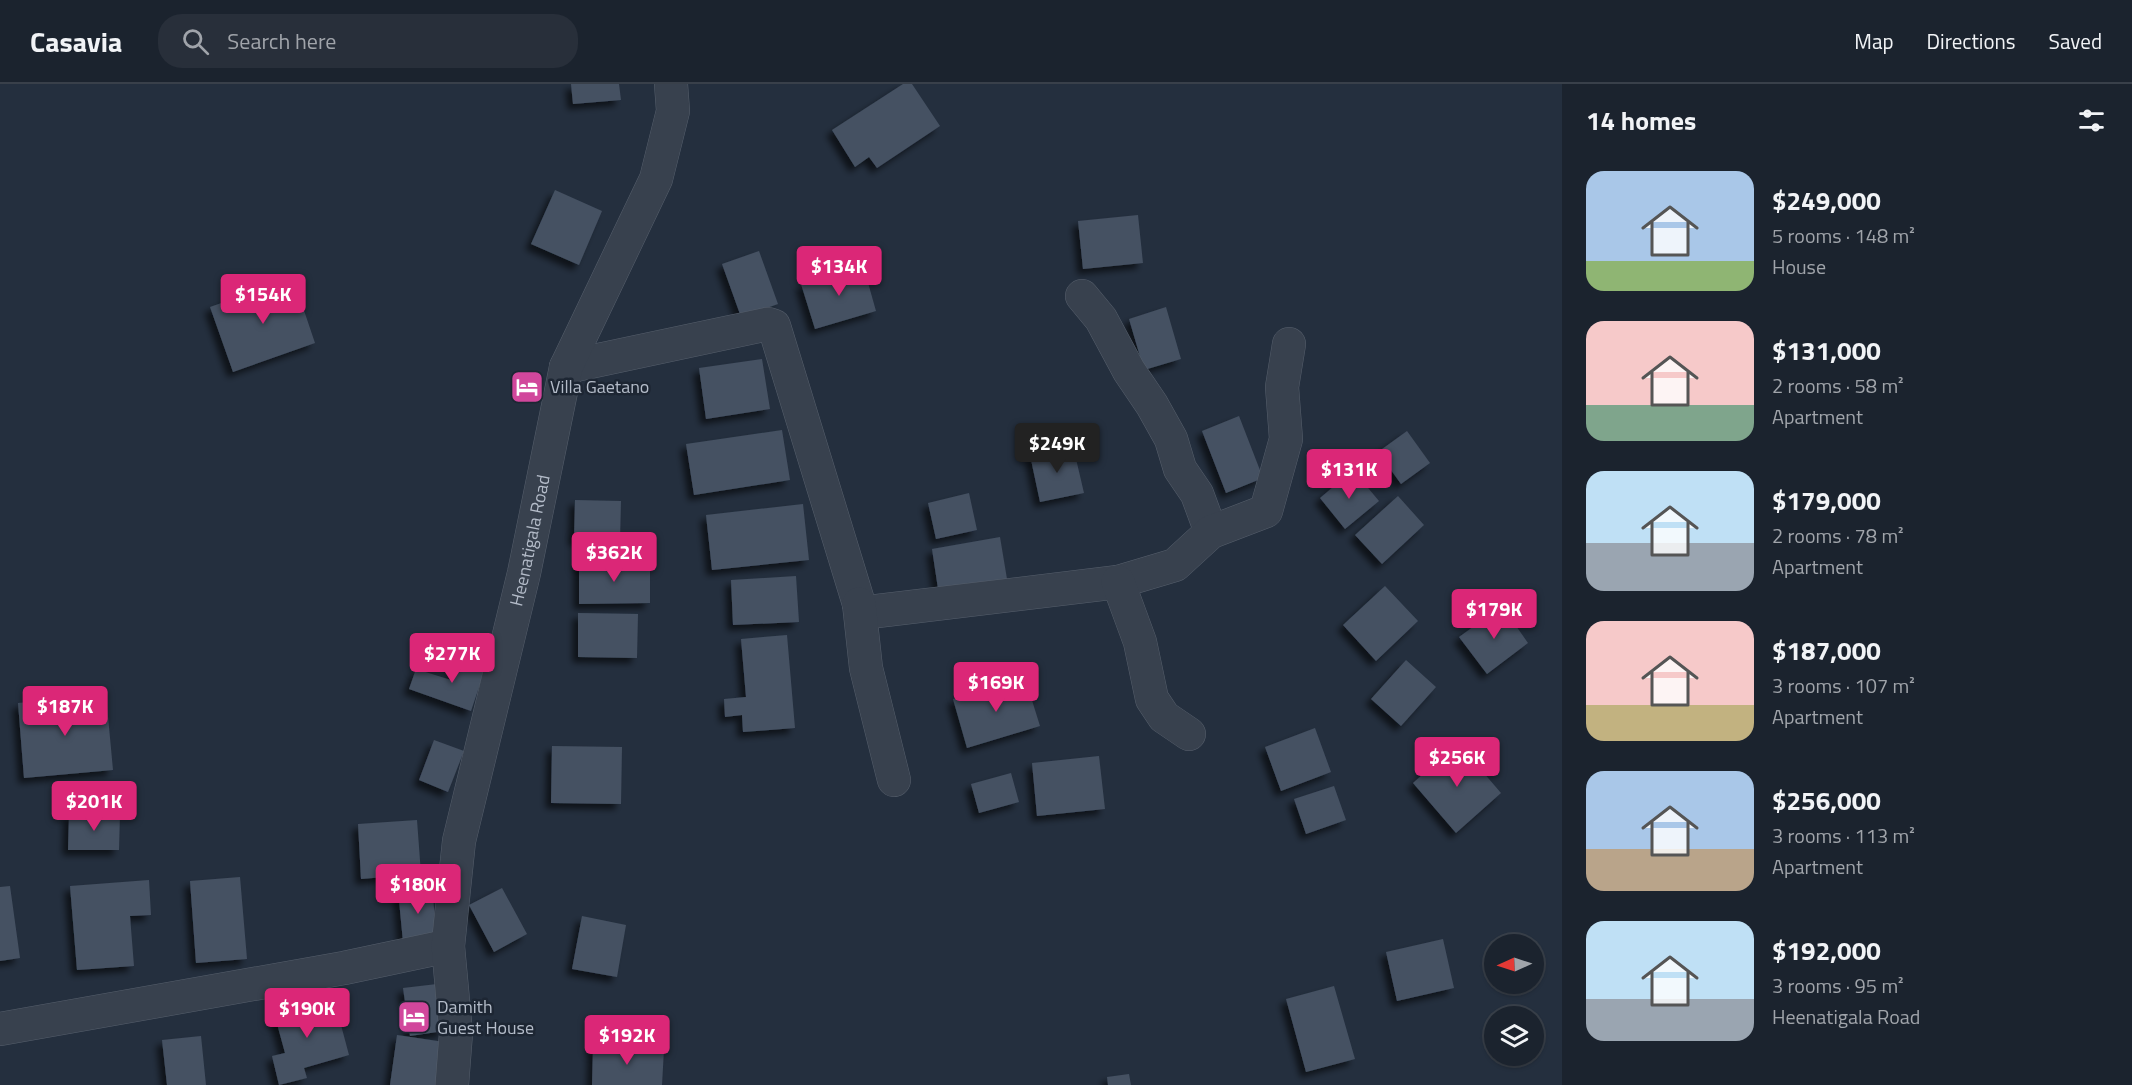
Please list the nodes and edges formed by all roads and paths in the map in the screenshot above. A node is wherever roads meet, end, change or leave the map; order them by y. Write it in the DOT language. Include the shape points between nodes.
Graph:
graph roads {
  1 [pos="671,84"];
  2 [pos="1082,296"];
  3 [pos="1289,344"];
  4 [pos="566,367"];
  5 [pos="1211,532"];
  6 [pos="1118,582"];
  7 [pos="859,604"];
  8 [pos="1189,734"];
  9 [pos="894,780"];
  10 [pos="448,946"];
  11 [pos="0,1029"];
  12 [pos="452,1085"];
  1 -- 4 [label="street, Heenatigala Road" via="674,111 656,179"];
  2 -- 5 [label="street" via="1101,319 1171,439 1180,469 1197,494"];
  3 -- 5 [label="street" via="1282,387 1286,439 1266,511"];
  4 -- 7 [label="street" via="768,324 774,326"];
  4 -- 10 [label="street, Heenatigala Road" via="524,573 459,841"];
  5 -- 6 [label="street" via="1175,565"];
  6 -- 7 [label="street" via="869,612"];
  6 -- 8 [label="street" via="1140,642 1152,699 1164,717"];
  7 -- 9 [label="street" via="866,668"];
  10 -- 11 [label="street"];
  10 -- 12 [label="street, Heenatigala Road" via="456,1033"];
}
